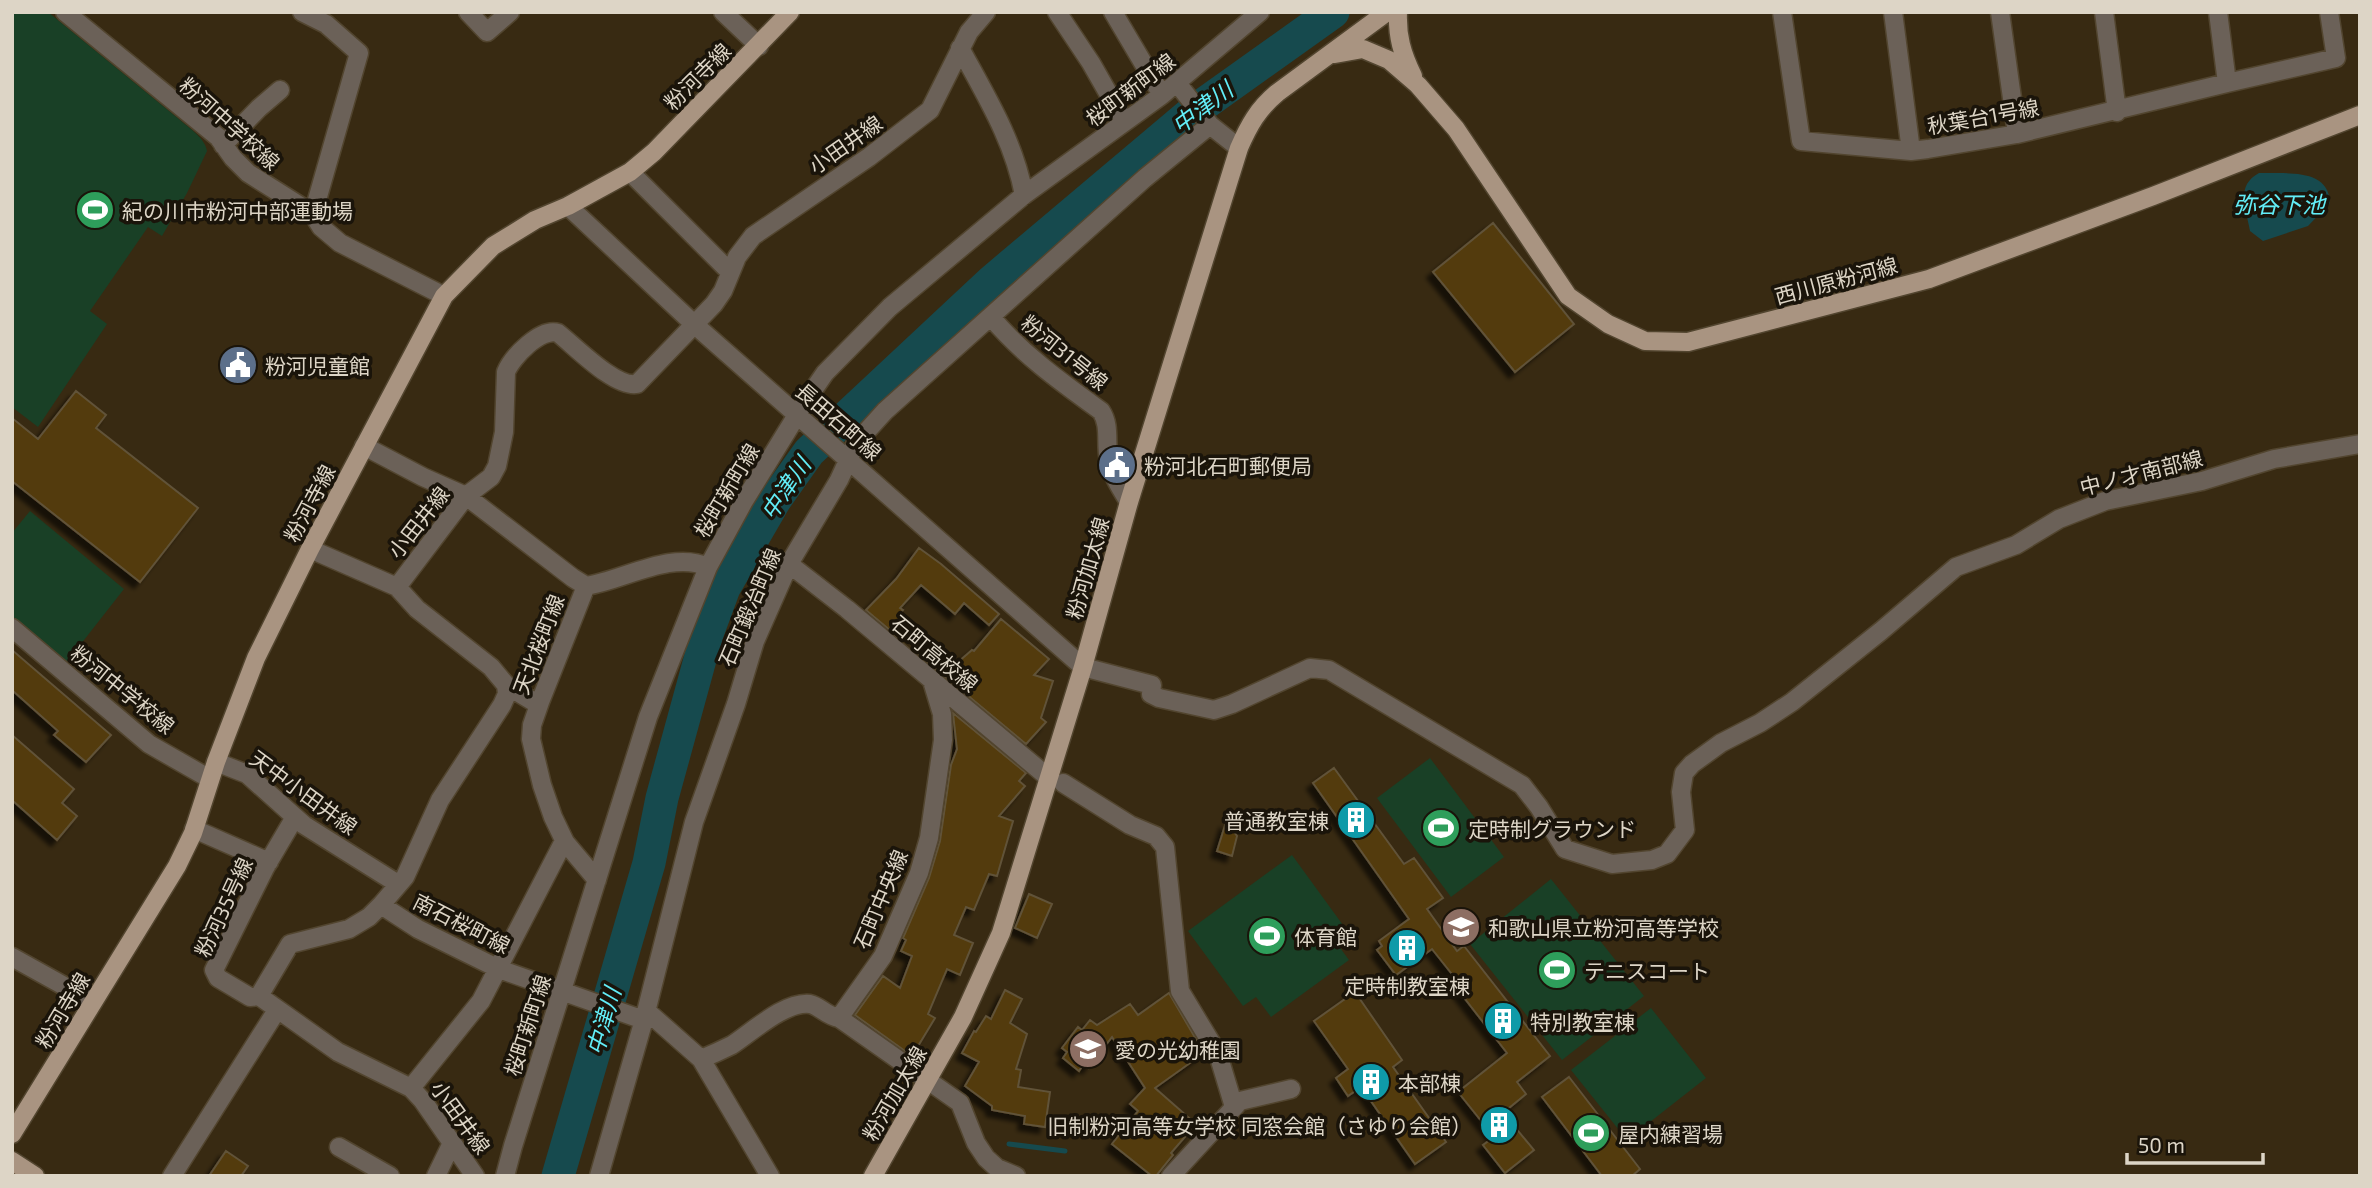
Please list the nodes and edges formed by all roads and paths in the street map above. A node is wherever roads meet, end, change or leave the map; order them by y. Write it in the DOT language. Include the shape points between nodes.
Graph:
graph roads {
  1 [pos="65,12"];
  2 [pos="302,12"];
  3 [pos="468,12"];
  4 [pos="510,12"];
  5 [pos="723,12"];
  6 [pos="790,12"];
  7 [pos="986,12"];
  8 [pos="1057,12"];
  9 [pos="1114,12"];
  10 [pos="1260,12"];
  11 [pos="1387,12"];
  12 [pos="1398,12"];
  13 [pos="1782,12"];
  14 [pos="1893,12"];
  15 [pos="2000,12"];
  16 [pos="2104,12"];
  17 [pos="2218,12"];
  18 [pos="2329,12"];
  19 [pos="759,46"];
  20 [pos="960,48"];
  21 [pos="1331,54"];
  22 [pos="2227,83"];
  23 [pos="1418,85"];
  24 [pos="1181,87"];
  25 [pos="280,90"];
  26 [pos="1162,96"];
  27 [pos="2117,112"];
  28 [pos="2360,115"];
  29 [pos="1124,121"];
  30 [pos="1210,125"];
  31 [pos="2017,134"];
  32 [pos="223,145"];
  33 [pos="1239,148"];
  34 [pos="1911,151"];
  35 [pos="629,172"];
  36 [pos="1024,195"];
  37 [pos="568,206"];
  38 [pos="313,214"];
  39 [pos="730,272"];
  40 [pos="444,296"];
  41 [pos="991,317"];
  42 [pos="695,324"];
  43 [pos="803,420"];
  44 [pos="2360,444"];
  45 [pos="364,446"];
  46 [pos="844,455"];
  47 [pos="466,496"];
  48 [pos="1129,502"];
  49 [pos="310,549"];
  50 [pos="789,565"];
  51 [pos="708,567"];
  52 [pos="586,586"];
  53 [pos="397,587"];
  54 [pos="12,628"];
  55 [pos="1083,667"];
  56 [pos="932,681"];
  57 [pos="506,685"];
  58 [pos="539,705"];
  59 [pos="213,770"];
  60 [pos="1056,781"];
  61 [pos="295,817"];
  62 [pos="194,829"];
  63 [pos="564,841"];
  64 [pos="269,862"];
  65 [pos="597,880"];
  66 [pos="398,884"];
  67 [pos="381,905"];
  68 [pos="12,957"];
  69 [pos="499,969"];
  70 [pos="567,992"];
  71 [pos="259,996"];
  72 [pos="93,1002"];
  73 [pos="277,1010"];
  74 [pos="642,1017"];
  75 [pos="839,1018"];
  76 [pos="701,1059"];
  77 [pos="928,1080"];
  78 [pos="411,1088"];
  79 [pos="1291,1089"];
  80 [pos="1234,1107"];
  81 [pos="12,1134"];
  82 [pos="452,1143"];
  83 [pos="339,1147"];
  84 [pos="12,1161"];
  85 [pos="35,1176"];
  86 [pos="172,1176"];
  87 [pos="390,1176"];
  88 [pos="436,1176"];
  89 [pos="475,1176"];
  90 [pos="505,1176"];
  91 [pos="599,1176"];
  92 [pos="770,1176"];
  93 [pos="873,1176"];
  94 [pos="1016,1176"];
  95 [pos="1171,1176"];
  1 -- 32 [label="street, 粉河中学校線"];
  2 -- 38 [label="street" via="326,23 359,53"];
  3 -- 4 [label="street" via="487,32"];
  5 -- 19 [label="street"];
  6 -- 19 [label="main road, 粉河寺線"];
  7 -- 20 [label="street, 小田井線"];
  8 -- 29 [label="street"];
  9 -- 26 [label="street"];
  10 -- 24 [label="street, 桜町新町線"];
  11 -- 21 [label="main road, 粉河加太線"];
  12 -- 23 [label="main road, 西川原粉河線" via="1402,54"];
  13 -- 34 [label="street, 秋葉台1号線" via="1801,141"];
  14 -- 34 [label="street"];
  15 -- 31 [label="street"];
  16 -- 27 [label="street"];
  17 -- 22 [label="street"];
  18 -- 22 [label="street, 秋葉台1号線" via="2336,58"];
  19 -- 35 [label="main road, 粉河寺線"];
  20 -- 36 [label="street" via="1011,145"];
  20 -- 39 [label="street, 小田井線" via="930,110 753,236"];
  21 -- 23 [label="main road, 西川原粉河線" via="1363,49 1389,60"];
  21 -- 33 [label="main road, 粉河加太線" via="1261,107"];
  22 -- 27 [label="street, 秋葉台1号線"];
  23 -- 28 [label="main road, 西川原粉河線" via="1456,129 1569,296 1608,324 1656,342 1688,342 1929,279"];
  24 -- 26 [label="street, 桜町新町線"];
  24 -- 30 [label="street"];
  25 -- 32 [label="street"];
  26 -- 29 [label="street, 桜町新町線"];
  27 -- 31 [label="street, 秋葉台1号線"];
  29 -- 36 [label="street, 桜町新町線"];
  30 -- 33 [label="street"];
  30 -- 41 [label="street, 石町鍛冶町線"];
  31 -- 34 [label="street, 秋葉台1号線"];
  32 -- 38 [label="street, 粉河中学校線" via="247,173"];
  33 -- 48 [label="main road, 粉河加太線"];
  35 -- 37 [label="main road, 粉河寺線"];
  35 -- 39 [label="street"];
  36 -- 43 [label="street, 桜町新町線" via="865,331 825,373"];
  37 -- 40 [label="main road, 粉河寺線" via="493,246"];
  37 -- 42 [label="street, 長田石町線"];
  38 -- 40 [label="street, 粉河中学校線" via="321,228 340,243"];
  39 -- 42 [label="street, 小田井線" via="723,290"];
  40 -- 45 [label="main road, 粉河寺線"];
  41 -- 46 [label="street, 石町鍛冶町線" via="885,411"];
  41 -- 48 [label="street, 粉河31号線" via="1035,362 1101,411 1107,420 1109,462"];
  42 -- 43 [label="street, 長田石町線"];
  42 -- 47 [label="street, 小田井線" via="637,384 612,376 553,331 522,350 506,372 504,432 497,466 491,477"];
  43 -- 46 [label="street, 長田石町線"];
  43 -- 51 [label="street, 桜町新町線" via="744,501"];
  44 -- 55 [label="street, 中ノ才南部線" via="2274,459 2202,481 2105,501 2059,519 2016,545 1956,567 1792,702 1692,764 1684,773 1681,792 1685,830 1667,854 1652,860 1612,864 1564,849 1522,785 1329,670 1310,668 1214,710 1159,698 1152,694 1152,685"];
  45 -- 47 [label="street, 天北桜町線"];
  45 -- 49 [label="main road, 粉河寺線"];
  46 -- 50 [label="street, 石町鍛冶町線" via="839,480"];
  46 -- 55 [label="street, 長田石町線"];
  47 -- 52 [label="street, 天北桜町線"];
  47 -- 53 [label="street, 小田井線"];
  48 -- 55 [label="main road, 粉河加太線"];
  49 -- 53 [label="street"];
  49 -- 59 [label="main road, 粉河寺線" via="256,658"];
  50 -- 56 [label="street, 石町高校線"];
  50 -- 74 [label="street, 石町鍛冶町線" via="755,641 694,822"];
  51 -- 52 [label="street" via="682,560"];
  51 -- 65 [label="street, 桜町新町線" via="648,717"];
  52 -- 58 [label="street, 天北桜町線"];
  53 -- 57 [label="street, 小田井線"];
  54 -- 59 [label="street, 粉河中学校線" via="149,744"];
  55 -- 60 [label="main road, 粉河加太線"];
  56 -- 60 [label="street, 石町高校線"];
  56 -- 75 [label="street, 石町中央線" via="942,715 943,740 929,838 883,956"];
  57 -- 58 [label="street, 小田井線"];
  57 -- 66 [label="street" via="502,705 440,800"];
  58 -- 63 [label="street, 天北桜町線" via="532,725 533,749"];
  59 -- 61 [label="street, 天中小田井線" via="247,774"];
  59 -- 62 [label="main road, 粉河寺線"];
  60 -- 77 [label="main road, 粉河加太線" via="1001,933"];
  60 -- 80 [label="street, 石町高校線" via="1156,836 1165,847 1180,991 1219,1054"];
  61 -- 64 [label="street, 粉河35号線"];
  61 -- 66 [label="street, 天中小田井線"];
  62 -- 64 [label="street"];
  62 -- 72 [label="main road, 粉河寺線" via="177,866"];
  63 -- 65 [label="street, 天北桜町線"];
  63 -- 69 [label="street"];
  64 -- 71 [label="street, 粉河35号線" via="214,970 218,978 250,997"];
  65 -- 70 [label="street, 桜町新町線"];
  66 -- 67 [label="street"];
  67 -- 69 [label="street, 南石桜町線"];
  67 -- 71 [label="street" via="349,929 290,944"];
  68 -- 72 [label="street"];
  69 -- 70 [label="street, 南石桜町線"];
  69 -- 78 [label="street" via="481,1001"];
  70 -- 74 [label="street, 南石桜町線"];
  70 -- 90 [label="street, 桜町新町線"];
  71 -- 73 [label="street, 小田井線"];
  72 -- 81 [label="main road, 粉河寺線"];
  73 -- 78 [label="street, 小田井線" via="338,1052"];
  73 -- 86 [label="street"];
  74 -- 76 [label="street, 南石桜町線" via="650,1014"];
  74 -- 91 [label="street, 石町鍛冶町線"];
  75 -- 76 [label="street" via="811,1004 797,1005"];
  75 -- 77 [label="street"];
  76 -- 92 [label="street, 南石桜町線"];
  77 -- 93 [label="main road, 粉河加太線"];
  77 -- 94 [label="street" via="960,1103 986,1158"];
  78 -- 82 [label="street, 小田井線"];
  79 -- 80 [label="street" via="1240,1101"];
  80 -- 95 [label="street"];
  82 -- 88 [label="street"];
  82 -- 89 [label="street, 小田井線"];
  83 -- 87 [label="street"];
  84 -- 85 [label="main road"];
}
